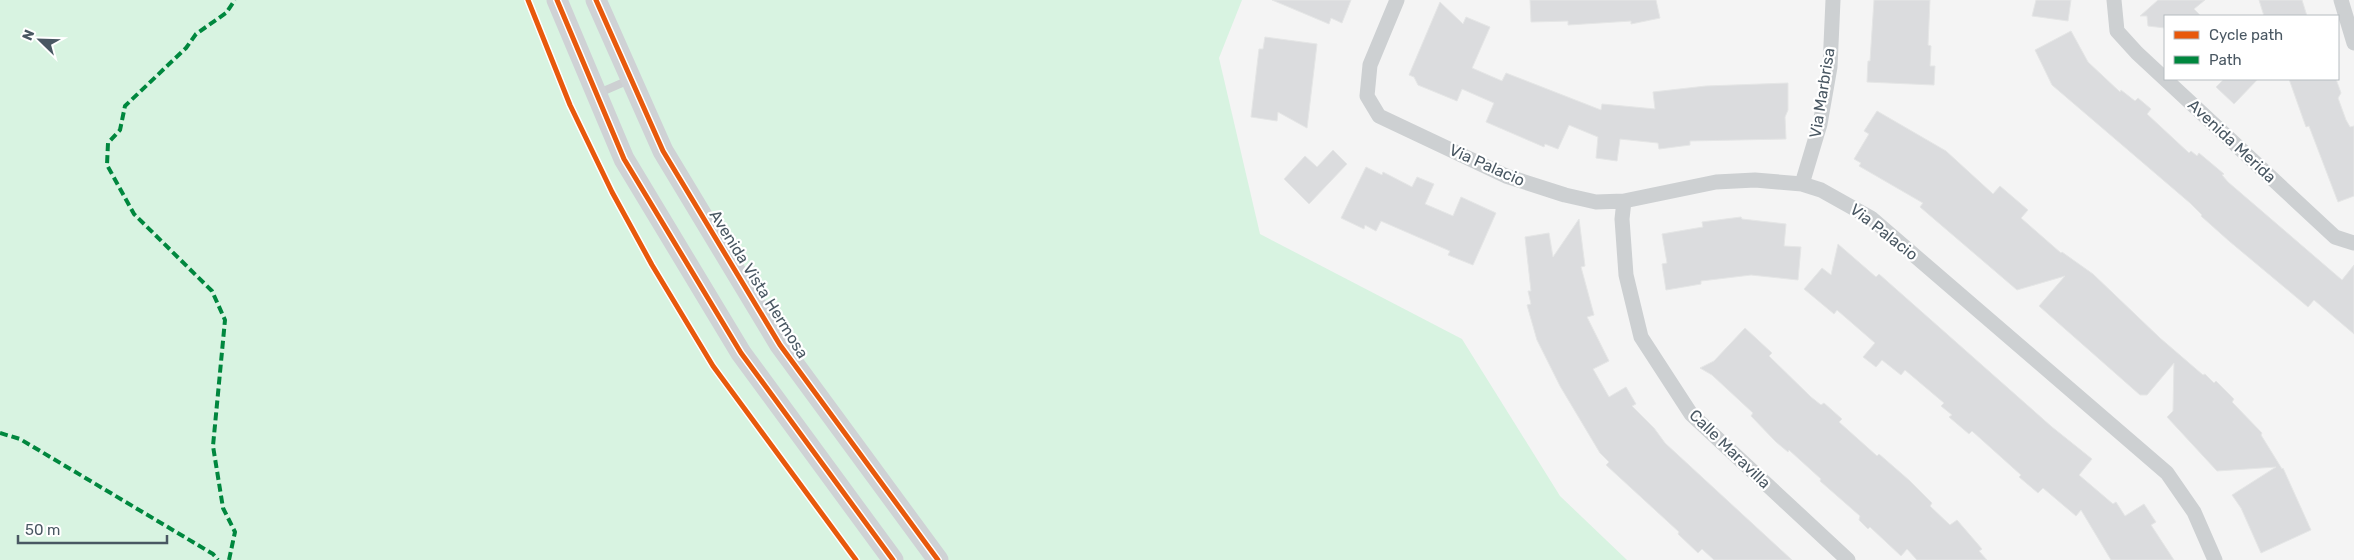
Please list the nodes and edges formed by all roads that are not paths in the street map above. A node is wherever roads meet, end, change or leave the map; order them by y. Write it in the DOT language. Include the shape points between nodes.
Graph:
graph roads {
  1 [pos="557,0"];
  2 [pos="596,0"];
  3 [pos="1396,0"];
  4 [pos="1832,0"];
  5 [pos="2114,0"];
  6 [pos="2341,0"];
  7 [pos="2354,43"];
  8 [pos="632,79"];
  9 [pos="2164,79"];
  10 [pos="2165,80"];
  11 [pos="597,94"];
  12 [pos="1802,184"];
  13 [pos="1624,201"];
  14 [pos="2354,243"];
  15 [pos="893,560"];
  16 [pos="938,560"];
  17 [pos="1848,560"];
  18 [pos="2214,560"];
  1 -- 11 [label="main road"];
  2 -- 8 [label="main road, Avenida Vista Hermosa"];
  3 -- 13 [label="street, Via Palacio" via="1370,65 1367,96 1373,108 1387,121 1506,176 1596,202"];
  4 -- 12 [label="street, Via Marbrisa" via="1828,77 1820,124"];
  5 -- 9 [label="street, Avenida Merida" via="2117,31"];
  6 -- 7 [label="street"];
  8 -- 11 [label="lane"];
  8 -- 16 [label="main road, Avenida Vista Hermosa" via="663,151 780,345"];
  10 -- 14 [label="street, Avenida Merida" via="2335,236"];
  11 -- 15 [label="main road" via="624,159 741,353"];
  12 -- 13 [label="street, Via Palacio" via="1755,180 1716,182"];
  12 -- 18 [label="street, Via Palacio" via="1821,190 1870,218 2167,473 2194,512"];
  13 -- 17 [label="street, Calle Maravilla" via="1626,275 1641,337 1691,414"];
}
